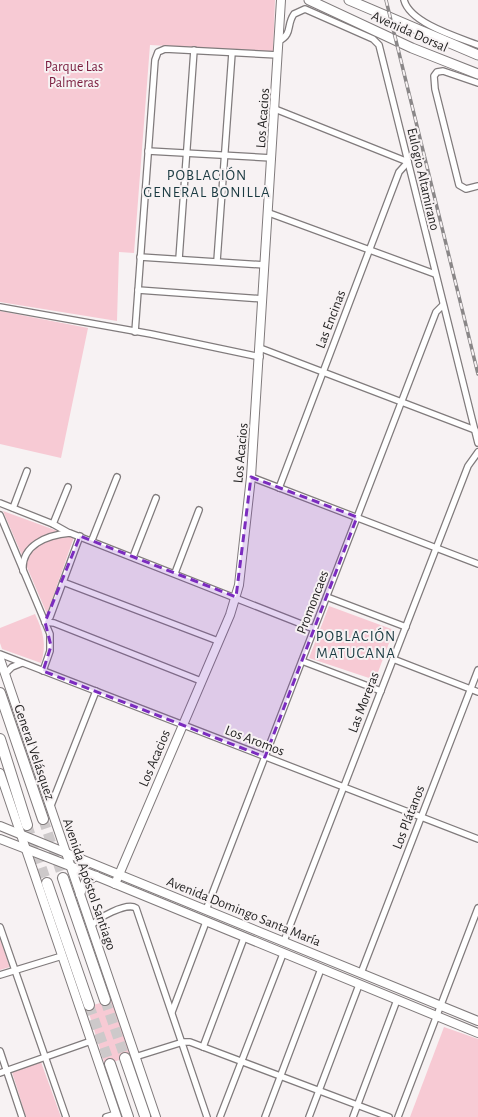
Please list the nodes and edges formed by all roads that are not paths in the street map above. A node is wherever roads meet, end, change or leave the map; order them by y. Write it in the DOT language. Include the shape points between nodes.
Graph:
graph roads {
  1 [pos="281,0"];
  2 [pos="309,0"];
  3 [pos="349,0"];
  4 [pos="404,0"];
  5 [pos="279,41"];
  6 [pos="478,45"];
  7 [pos="194,50"];
  8 [pos="232,52"];
  9 [pos="278,55"];
  10 [pos="478,55"];
  11 [pos="478,74"];
  12 [pos="478,83"];
  13 [pos="276,109"];
  14 [pos="148,150"];
  15 [pos="187,153"];
  16 [pos="225,155"];
  17 [pos="272,158"];
  18 [pos="408,162"];
  19 [pos="478,186"];
  20 [pos="269,213"];
  21 [pos="370,250"];
  22 [pos="140,256"];
  23 [pos="180,259"];
  24 [pos="217,262"];
  25 [pos="266,264"];
  26 [pos="435,274"];
  27 [pos="138,290"];
  28 [pos="263,299"];
  29 [pos="443,305"];
  30 [pos="0,307"];
  31 [pos="135,332"];
  32 [pos="260,348"];
  33 [pos="260,357"];
  34 [pos="323,372"];
  35 [pos="401,402"];
  36 [pos="475,430"];
  37 [pos="478,443"];
  38 [pos="478,452"];
  39 [pos="27,471"];
  40 [pos="117,477"];
  41 [pos="251,477"];
  42 [pos="68,487"];
  43 [pos="279,488"];
  44 [pos="156,498"];
  45 [pos="0,503"];
  46 [pos="13,508"];
  47 [pos="199,510"];
  48 [pos="0,516"];
  49 [pos="357,517"];
  50 [pos="53,524"];
  51 [pos="70,533"];
  52 [pos="80,536"];
  53 [pos="92,540"];
  54 [pos="436,548"];
  55 [pos="133,557"];
  56 [pos="478,564"];
  57 [pos="23,571"];
  58 [pos="175,573"];
  59 [pos="63,582"];
  60 [pos="236,597"];
  61 [pos="327,597"];
  62 [pos="45,622"];
  63 [pos="406,627"];
  64 [pos="314,629"];
  65 [pos="218,641"];
  66 [pos="0,654"];
  67 [pos="0,659"];
  68 [pos="393,659"];
  69 [pos="302,661"];
  70 [pos="23,663"];
  71 [pos="478,670"];
  72 [pos="43,671"];
  73 [pos="6,674"];
  74 [pos="201,682"];
  75 [pos="470,689"];
  76 [pos="96,691"];
  77 [pos="381,691"];
  78 [pos="478,692"];
  79 [pos="0,693"];
  80 [pos="182,725"];
  81 [pos="0,739"];
  82 [pos="265,757"];
  83 [pos="0,773"];
  84 [pos="343,787"];
  85 [pos="50,808"];
  86 [pos="421,817"];
  87 [pos="43,819"];
  88 [pos="27,825"];
  89 [pos="0,826"];
  90 [pos="20,834"];
  91 [pos="478,838"];
  92 [pos="0,839"];
  93 [pos="25,849"];
  94 [pos="66,853"];
  95 [pos="71,867"];
  96 [pos="119,874"];
  97 [pos="96,876"];
  98 [pos="63,878"];
  99 [pos="47,883"];
  100 [pos="115,884"];
  101 [pos="80,894"];
  102 [pos="478,908"];
  103 [pos="206,910"];
  104 [pos="206,922"];
  105 [pos="0,927"];
  106 [pos="91,927"];
  107 [pos="244,938"];
  108 [pos="284,941"];
  109 [pos="283,954"];
  110 [pos="62,956"];
  111 [pos="321,969"];
  112 [pos="16,971"];
  113 [pos="361,973"];
  114 [pos="0,975"];
  115 [pos="359,985"];
  116 [pos="105,1000"];
  117 [pos="397,1000"];
  118 [pos="89,1005"];
  119 [pos="440,1005"];
  120 [pos="172,1012"];
  121 [pos="436,1016"];
  122 [pos="478,1021"];
  123 [pos="478,1033"];
  124 [pos="91,1042"];
  125 [pos="182,1042"];
  126 [pos="203,1047"];
  127 [pos="0,1052"];
  128 [pos="45,1057"];
  129 [pos="130,1058"];
  130 [pos="242,1062"];
  131 [pos="110,1064"];
  132 [pos="6,1070"];
  133 [pos="0,1073"];
  134 [pos="280,1076"];
  135 [pos="319,1091"];
  136 [pos="358,1105"];
  137 [pos="117,1115"];
  138 [pos="145,1116"];
  139 [pos="22,1117"];
  140 [pos="66,1117"];
  141 [pos="106,1117"];
  142 [pos="128,1117"];
  143 [pos="156,1117"];
  144 [pos="207,1117"];
  145 [pos="220,1117"];
  146 [pos="265,1117"];
  147 [pos="309,1117"];
  148 [pos="353,1117"];
  149 [pos="389,1117"];
  150 [pos="398,1117"];
  1 -- 5 [label="main road, Los Acacios"];
  2 -- 11 [label="main road, Avenida Dorsal" via="412,48"];
  3 -- 10 [label="main road, Avenida Dorsal"];
  4 -- 6 [label="street" via="414,16"];
  5 -- 9 [label="main road, Los Acacios"];
  5 -- 18 [label="street, Eulogio Altamirano" via="288,34 294,14 305,9 375,40 380,47"];
  7 -- 8 [label="street"];
  7 -- 14 [label="street" via="165,49 158,52 155,60"];
  7 -- 15 [label="street"];
  8 -- 9 [label="street"];
  8 -- 16 [label="street"];
  9 -- 13 [label="main road, Los Acacios"];
  12 -- 19 [label="street" via="445,71 439,71 434,76 458,183 462,188"];
  13 -- 17 [label="main road, Los Acacios"];
  13 -- 18 [label="street"];
  14 -- 15 [label="street"];
  14 -- 22 [label="street"];
  15 -- 16 [label="street"];
  15 -- 23 [label="street"];
  16 -- 17 [label="street"];
  16 -- 24 [label="street"];
  17 -- 20 [label="main road, Los Acacios"];
  18 -- 21 [label="street, Las Encinas" via="399,172"];
  18 -- 26 [label="street, Eulogio Altamirano"];
  20 -- 21 [label="street"];
  20 -- 25 [label="main road, Los Acacios"];
  21 -- 26 [label="street"];
  21 -- 34 [label="street, Las Encinas"];
  22 -- 23 [label="street"];
  22 -- 27 [label="street"];
  23 -- 24 [label="street"];
  24 -- 25 [label="street"];
  25 -- 28 [label="main road, Los Acacios"];
  26 -- 29 [label="street, Eulogio Altamirano"];
  27 -- 28 [label="street"];
  27 -- 31 [label="street"];
  28 -- 32 [label="main road, Los Acacios"];
  29 -- 35 [label="street, Promoncaes" via="436,312"];
  29 -- 36 [label="street, Eulogio Altamirano"];
  30 -- 31 [label="street"];
  31 -- 33 [label="street"];
  32 -- 33 [label="main road, Los Acacios"];
  32 -- 34 [label="street"];
  33 -- 41 [label="main road, Los Acacios"];
  34 -- 35 [label="street"];
  34 -- 43 [label="street, Las Encinas"];
  35 -- 36 [label="street"];
  35 -- 49 [label="street, Promoncaes"];
  36 -- 37 [label="street, Eulogio Altamirano"];
  38 -- 54 [label="street, Las Moreras" via="468,466"];
  39 -- 46 [label="street"];
  40 -- 53 [label="street"];
  41 -- 43 [label="street"];
  41 -- 60 [label="main road, Los Acacios"];
  42 -- 50 [label="street"];
  43 -- 49 [label="street"];
  44 -- 55 [label="street"];
  45 -- 46 [label="street"];
  46 -- 50 [label="street"];
  47 -- 58 [label="street"];
  48 -- 57 [label="street"];
  49 -- 54 [label="street"];
  49 -- 61 [label="street, Promoncaes"];
  50 -- 51 [label="street"];
  51 -- 52 [label="street"];
  51 -- 57 [label="street" via="54,536 30,547 24,556"];
  52 -- 53 [label="street"];
  52 -- 59 [label="street"];
  53 -- 55 [label="street"];
  54 -- 56 [label="street"];
  54 -- 63 [label="street, Las Moreras"];
  55 -- 58 [label="street"];
  57 -- 62 [label="street"];
  58 -- 60 [label="street"];
  59 -- 62 [label="street" via="50,617"];
  59 -- 65 [label="street"];
  60 -- 64 [label="street"];
  60 -- 65 [label="main road, Los Acacios"];
  61 -- 63 [label="street"];
  61 -- 64 [label="street, Promoncaes"];
  62 -- 72 [label="street" via="51,646"];
  62 -- 74 [label="street" via="54,623"];
  63 -- 68 [label="street, Las Moreras"];
  64 -- 69 [label="street, Promoncaes"];
  65 -- 74 [label="main road, Los Acacios"];
  66 -- 70 [label="street, Los Aromos"];
  67 -- 73 [label="main road, Avenida Apóstol Santiago"];
  68 -- 75 [label="street"];
  68 -- 77 [label="street, Las Moreras"];
  69 -- 77 [label="street"];
  69 -- 82 [label="street, Promoncaes"];
  70 -- 72 [label="street, Los Aromos"];
  70 -- 73 [label="street" via="12,667"];
  71 -- 75 [label="street, Los Plátanos"];
  72 -- 76 [label="street, Los Aromos"];
  73 -- 85 [label="main road, Avenida Apóstol Santiago"];
  74 -- 80 [label="main road, Los Acacios"];
  75 -- 78 [label="street"];
  75 -- 86 [label="street, Los Plátanos"];
  76 -- 80 [label="street, Los Aromos"];
  76 -- 85 [label="street"];
  77 -- 84 [label="street, Las Moreras"];
  79 -- 87 [label="highway, General Velásquez"];
  80 -- 82 [label="street, Los Aromos"];
  80 -- 96 [label="main road, Los Acacios"];
  81 -- 88 [label="highway, General Velásquez"];
  82 -- 84 [label="street, Los Aromos"];
  82 -- 103 [label="street, Promoncaes"];
  83 -- 90 [label="main road"];
  84 -- 86 [label="street, Los Aromos"];
  84 -- 108 [label="street, Las Moreras"];
  85 -- 94 [label="main road, Avenida Apóstol Santiago"];
  86 -- 91 [label="street, Los Aromos"];
  86 -- 113 [label="street, Los Plátanos"];
  89 -- 90 [label="main road, Avenida Domingo Santa María"];
  90 -- 93 [label="main road"];
  90 -- 94 [label="main road, Avenida Domingo Santa María"];
  92 -- 93 [label="main road, Avenida Domingo Santa María"];
  93 -- 95 [label="main road, Avenida Domingo Santa María"];
  93 -- 110 [label="main road"];
  94 -- 95 [label="main road, Avenida Apóstol Santiago"];
  94 -- 96 [label="main road, Avenida Domingo Santa María"];
  95 -- 97 [label="main road, Avenida Domingo Santa María"];
  95 -- 101 [label="main road, Avenida Apóstol Santiago"];
  96 -- 100 [label="main road, Los Acacios"];
  96 -- 103 [label="main road, Avenida Domingo Santa María"];
  97 -- 100 [label="main road, Avenida Domingo Santa María"];
  97 -- 101 [label="main road" via="85,882"];
  98 -- 116 [label="highway"];
  99 -- 118 [label="highway"];
  100 -- 104 [label="main road, Avenida Domingo Santa María"];
  101 -- 106 [label="main road, Avenida Apóstol Santiago"];
  102 -- 119 [label="street"];
  103 -- 108 [label="main road, Avenida Domingo Santa María"];
  104 -- 107 [label="main road, Avenida Domingo Santa María"];
  104 -- 120 [label="street"];
  105 -- 112 [label="street"];
  106 -- 120 [label="street" via="102,916 134,906"];
  106 -- 129 [label="main road, Avenida Apóstol Santiago"];
  107 -- 109 [label="main road, Avenida Domingo Santa María"];
  107 -- 126 [label="street"];
  108 -- 113 [label="main road, Avenida Domingo Santa María"];
  109 -- 111 [label="main road, Avenida Domingo Santa María"];
  109 -- 130 [label="street"];
  110 -- 112 [label="street"];
  110 -- 124 [label="main road"];
  111 -- 115 [label="main road, Avenida Domingo Santa María"];
  111 -- 134 [label="street"];
  112 -- 114 [label="street"];
  112 -- 128 [label="street"];
  113 -- 119 [label="main road, Avenida Domingo Santa María"];
  115 -- 117 [label="main road, Avenida Domingo Santa María"];
  115 -- 135 [label="street"];
  117 -- 121 [label="main road, Avenida Domingo Santa María"];
  117 -- 136 [label="street"];
  119 -- 121 [label="street"];
  119 -- 122 [label="main road, Avenida Domingo Santa María"];
  120 -- 125 [label="street"];
  121 -- 123 [label="main road, Avenida Domingo Santa María"];
  121 -- 150 [label="street"];
  124 -- 128 [label="street"];
  124 -- 137 [label="main road"];
  125 -- 126 [label="street"];
  125 -- 129 [label="street"];
  125 -- 144 [label="street"];
  126 -- 130 [label="street"];
  127 -- 132 [label="street"];
  128 -- 132 [label="street"];
  128 -- 140 [label="street"];
  129 -- 138 [label="highway"];
  129 -- 143 [label="main road, Avenida Apóstol Santiago"];
  130 -- 134 [label="street"];
  130 -- 145 [label="street"];
  131 -- 142 [label="highway"];
  132 -- 133 [label="street"];
  132 -- 139 [label="street"];
  134 -- 135 [label="street"];
  134 -- 146 [label="street"];
  135 -- 136 [label="street"];
  135 -- 147 [label="street"];
  136 -- 148 [label="street"];
  136 -- 149 [label="street"];
  137 -- 141 [label="street"];
}
